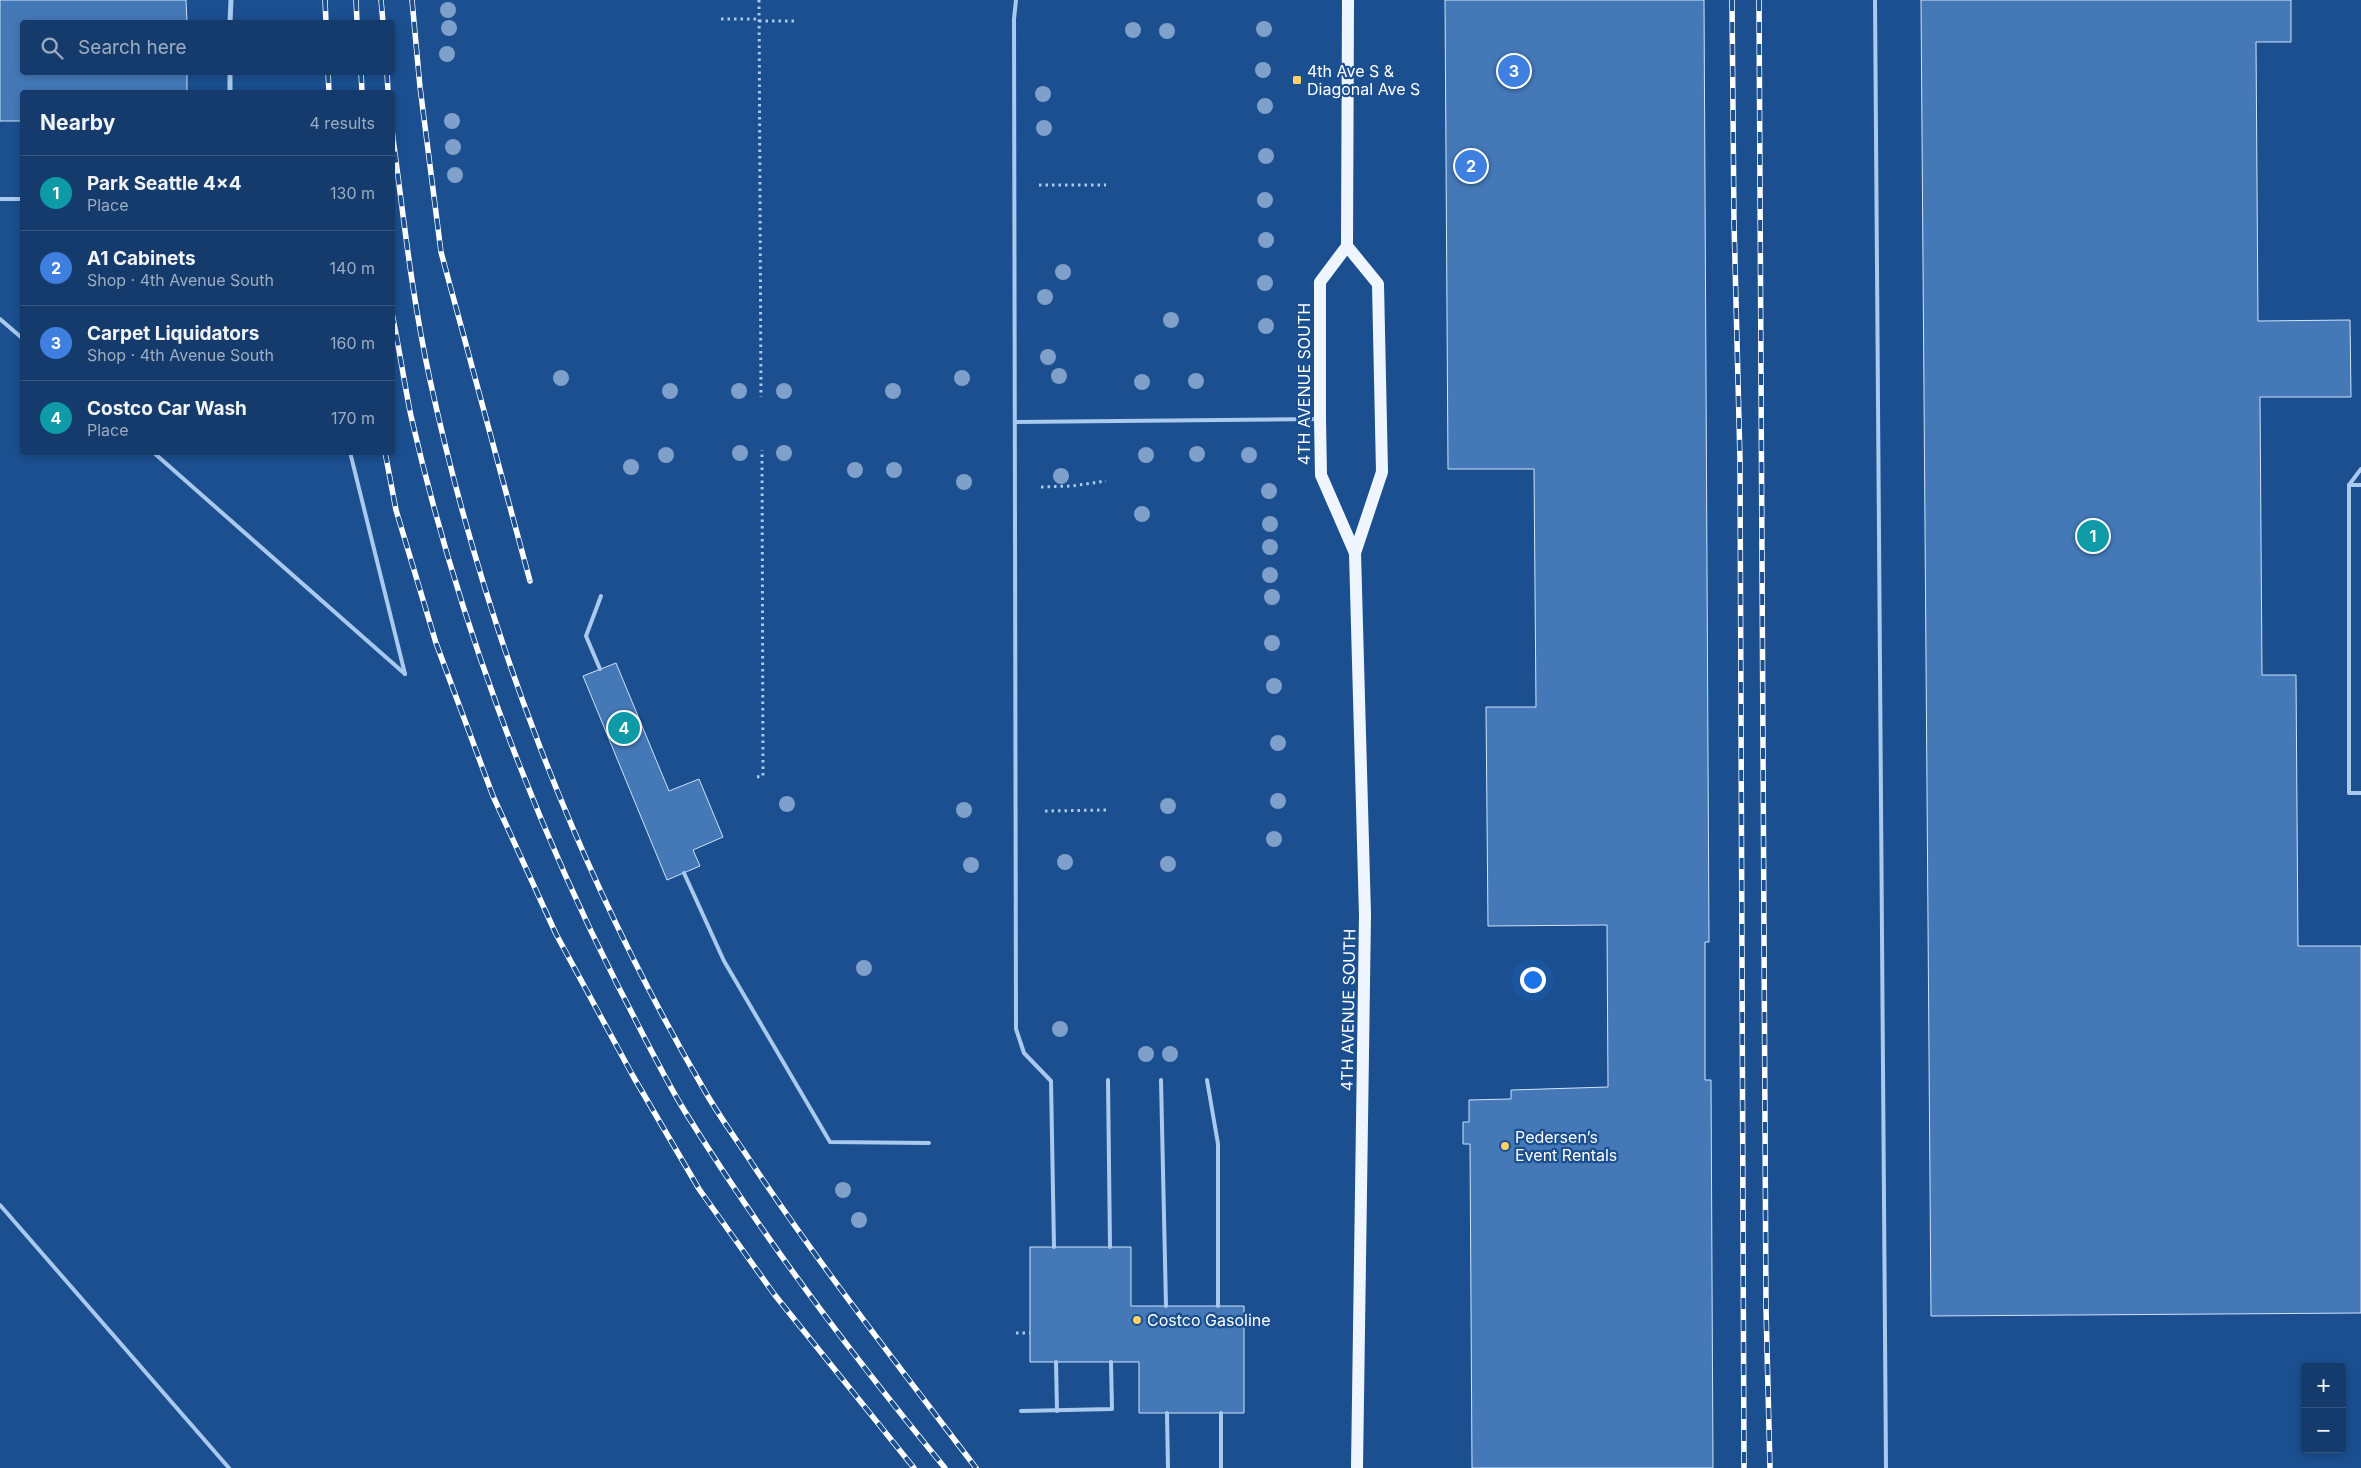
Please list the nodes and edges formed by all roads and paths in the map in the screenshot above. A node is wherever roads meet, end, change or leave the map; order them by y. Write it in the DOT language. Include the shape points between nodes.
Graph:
graph roads {
  1 [pos="230,0"];
  2 [pos="759,0"];
  3 [pos="1016,0"];
  4 [pos="1348,0"];
  5 [pos="1875,0"];
  6 [pos="230,20"];
  7 [pos="721,20"];
  8 [pos="759,20"];
  9 [pos="797,21"];
  10 [pos="230,75"];
  11 [pos="230,90"];
  12 [pos="1039,185"];
  13 [pos="1106,185"];
  14 [pos="0,199"];
  15 [pos="20,199"];
  16 [pos="1347,246"];
  17 [pos="0,319"];
  18 [pos="20,336"];
  19 [pos="761,396"];
  20 [pos="1320,419"];
  21 [pos="1015,422"];
  22 [pos="762,450"];
  23 [pos="156,455"];
  24 [pos="351,455"];
  25 [pos="2361,469"];
  26 [pos="1106,481"];
  27 [pos="2349,485"];
  28 [pos="2361,485"];
  29 [pos="1041,487"];
  30 [pos="1355,553"];
  31 [pos="600,596"];
  32 [pos="600,669"];
  33 [pos="757,777"];
  34 [pos="2361,793"];
  35 [pos="1107,810"];
  36 [pos="1045,811"];
  37 [pos="684,873"];
  38 [pos="1108,1080"];
  39 [pos="1162,1080"];
  40 [pos="1207,1080"];
  41 [pos="929,1143"];
  42 [pos="0,1205"];
  43 [pos="1054,1248"];
  44 [pos="1110,1248"];
  45 [pos="1166,1306"];
  46 [pos="1218,1306"];
  47 [pos="1016,1333"];
  48 [pos="1030,1333"];
  49 [pos="1056,1362"];
  50 [pos="1111,1362"];
  51 [pos="1021,1411"];
  52 [pos="1057,1411"];
  53 [pos="1168,1412"];
  54 [pos="1221,1412"];
  55 [pos="229,1468"];
  56 [pos="1168,1468"];
  57 [pos="1221,1468"];
  58 [pos="1357,1468"];
  59 [pos="1886,1468"];
  1 -- 6 [label="street"];
  2 -- 8 [label="path"];
  3 -- 21 [label="lane"];
  4 -- 16 [label="main road"];
  5 -- 59 [label="lane"];
  7 -- 8 [label="path"];
  8 -- 9 [label="path"];
  8 -- 19 [label="path"];
  10 -- 11 [label="street"];
  12 -- 13 [label="path"];
  14 -- 15 [label="lane"];
  16 -- 20 [label="main road, 4TH AVENUE SOUTH" via="1320,282"];
  16 -- 30 [label="main road, 4TH AVENUE SOUTH" via="1378,284 1382,472"];
  17 -- 18 [label="lane"];
  20 -- 21 [label="lane"];
  20 -- 30 [label="main road, 4TH AVENUE SOUTH" via="1321,475"];
  21 -- 43 [label="lane" via="1016,1028 1024,1053 1051,1081"];
  22 -- 33 [label="path" via="763,776"];
  23 -- 24 [label="lane" via="405,674"];
  25 -- 27 [label="lane"];
  26 -- 29 [label="path"];
  27 -- 28 [label="lane"];
  27 -- 34 [label="lane" via="2349,793"];
  30 -- 58 [label="main road, 4TH AVENUE SOUTH" via="1365,915"];
  31 -- 32 [label="lane" via="586,636"];
  35 -- 36 [label="path"];
  37 -- 41 [label="lane" via="724,962 830,1142"];
  38 -- 44 [label="lane"];
  39 -- 45 [label="lane"];
  40 -- 46 [label="lane" via="1218,1144"];
  42 -- 55 [label="lane"];
  47 -- 48 [label="path"];
  49 -- 52 [label="lane"];
  50 -- 52 [label="lane" via="1112,1409"];
  51 -- 52 [label="lane"];
  53 -- 56 [label="lane"];
  54 -- 57 [label="lane"];
}
